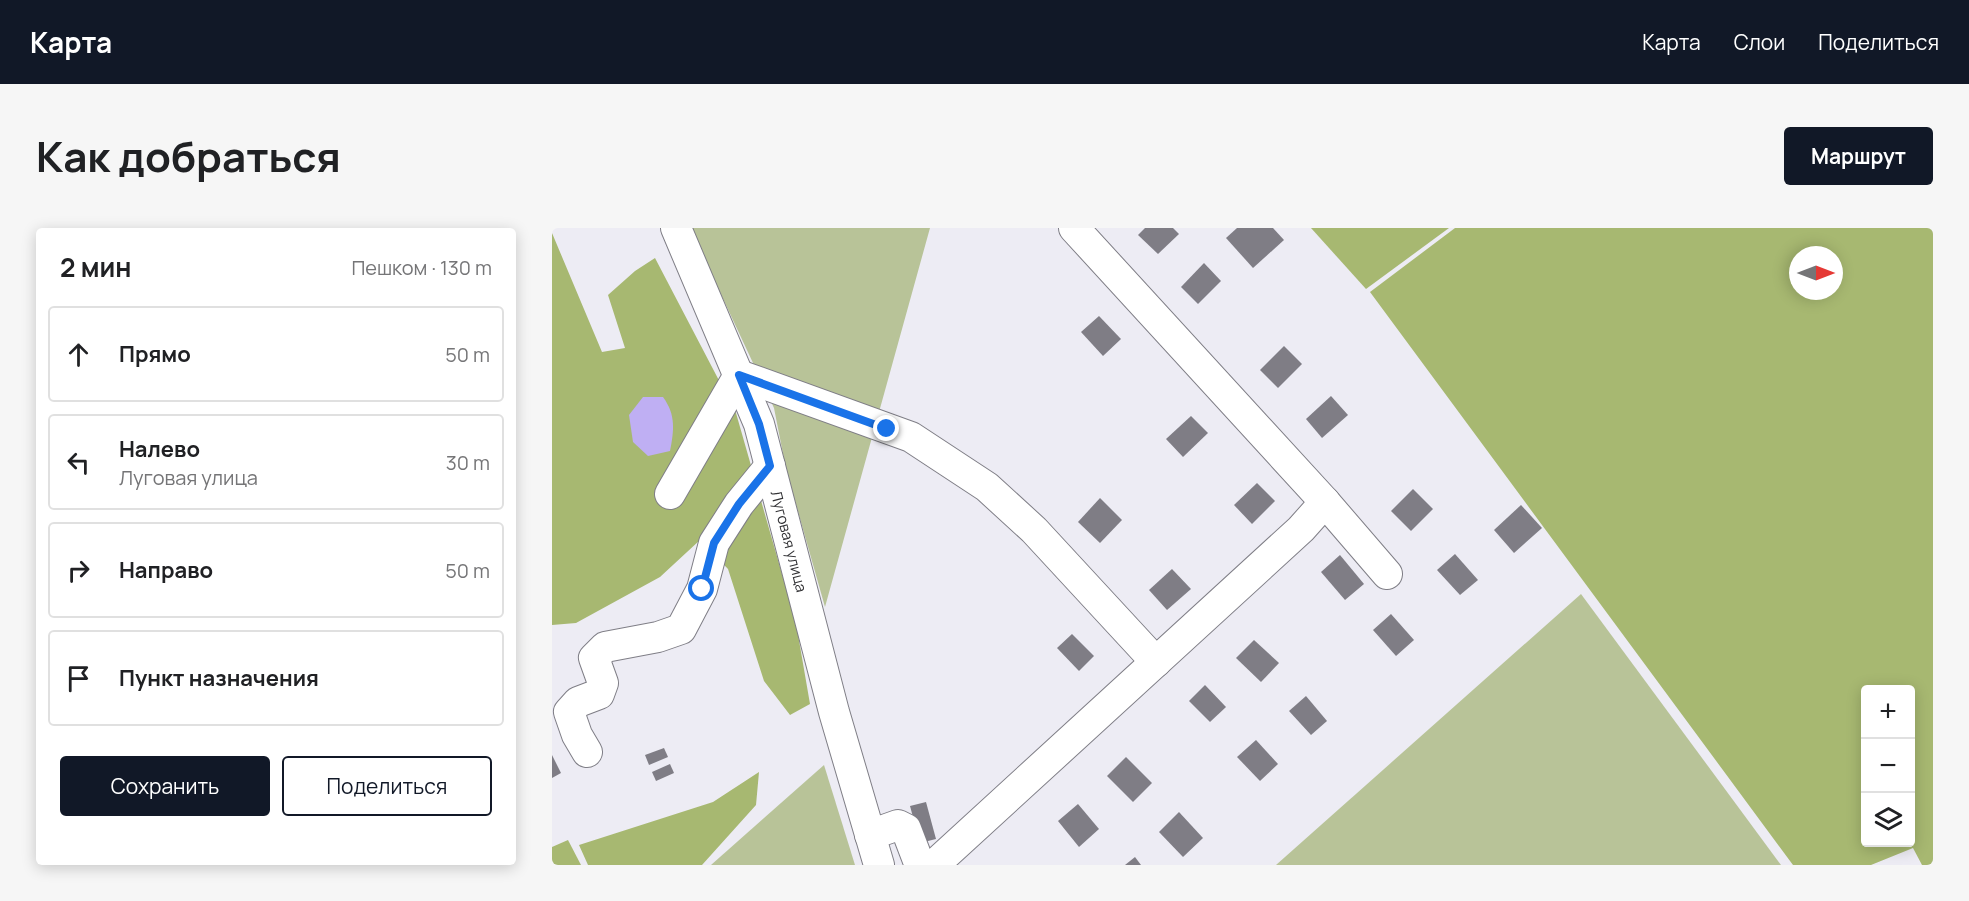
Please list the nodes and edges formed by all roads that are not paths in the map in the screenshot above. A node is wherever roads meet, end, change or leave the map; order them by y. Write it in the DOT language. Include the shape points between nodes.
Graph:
graph roads {
  1 [pos="676,228"];
  2 [pos="1074,228"];
  3 [pos="739,375"];
  4 [pos="770,466"];
  5 [pos="670,494"];
  6 [pos="1325,502"];
  7 [pos="1387,574"];
  8 [pos="1156,662"];
  9 [pos="587,752"];
  10 [pos="870,835"];
  11 [pos="879,865"];
  12 [pos="933,865"];
  1 -- 3 [label="lane, Луговая улица"];
  2 -- 6 [label="lane"];
  3 -- 4 [label="lane, Луговая улица" via="759,424"];
  3 -- 5 [label="lane"];
  3 -- 8 [label="lane" via="911,437 987,487 1034,530"];
  4 -- 9 [label="lane" via="714,543 702,589 681,629 658,638 605,647 594,658 603,683 599,694 578,702 569,712"];
  4 -- 10 [label="lane, Луговая улица"];
  6 -- 7 [label="lane"];
  6 -- 8 [label="lane" via="1301,529"];
  8 -- 12 [label="lane"];
  10 -- 11 [label="lane, Луговая улица"];
  10 -- 12 [label="lane" via="898,825 906,830 919,863"];
}
